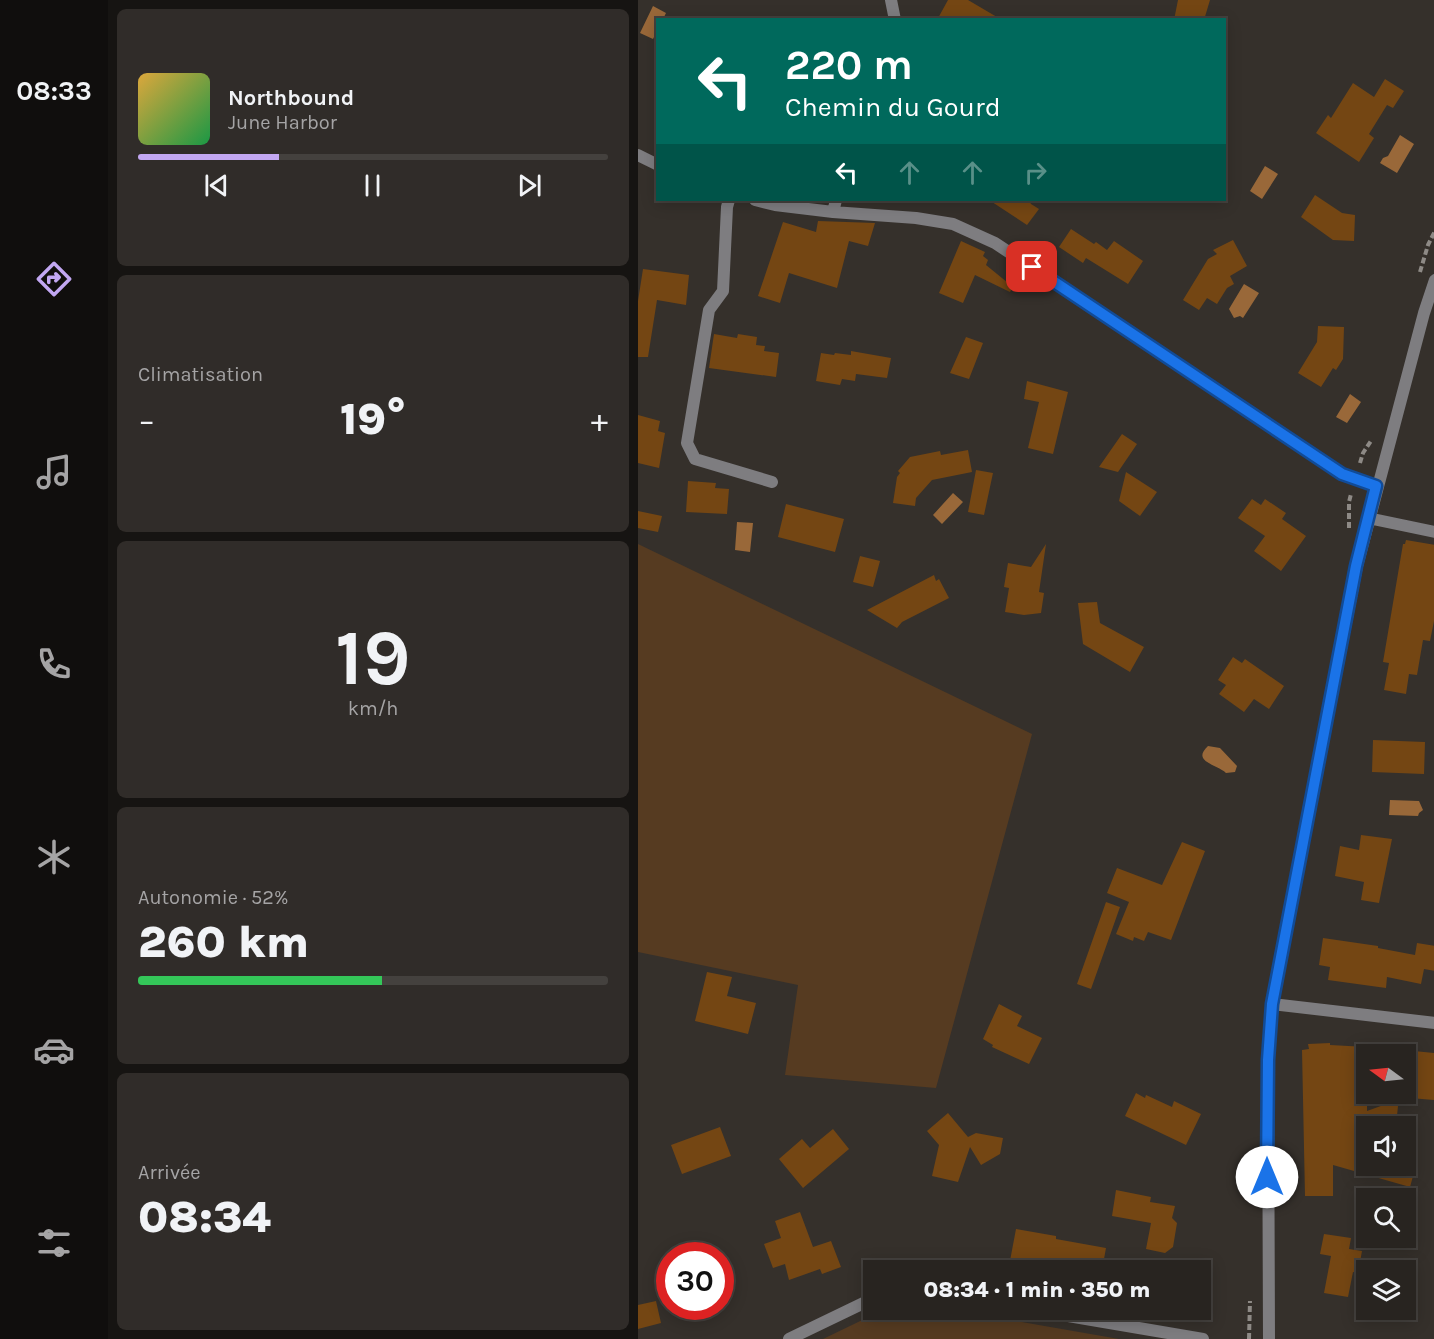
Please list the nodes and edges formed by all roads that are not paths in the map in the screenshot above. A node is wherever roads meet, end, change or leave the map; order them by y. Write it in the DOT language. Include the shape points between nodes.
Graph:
graph roads {
  1 [pos="891,0"];
  2 [pos="895,18"];
  3 [pos="638,155"];
  4 [pos="656,164"];
  5 [pos="729,201"];
  6 [pos="759,201"];
  7 [pos="834,206"];
  8 [pos="1434,280"];
  9 [pos="772,482"];
  10 [pos="1376,486"];
  11 [pos="1368,518"];
  12 [pos="1434,532"];
  13 [pos="1272,1004"];
  14 [pos="1434,1023"];
  15 [pos="863,1303"];
  16 [pos="1092,1320"];
  17 [pos="789,1339"];
  18 [pos="1203,1339"];
  19 [pos="1269,1339"];
  1 -- 2 [label="street"];
  3 -- 4 [label="street"];
  5 -- 9 [label="street" via="723,291 710,310 686,443 695,459"];
  6 -- 7 [label="street"];
  7 -- 10 [label="street" via="953,224 995,243 1342,474"];
  8 -- 10 [label="street"];
  10 -- 11 [label="street"];
  11 -- 12 [label="street"];
  11 -- 13 [label="street"];
  13 -- 14 [label="street"];
  13 -- 19 [label="street" via="1268,1060"];
  15 -- 17 [label="street"];
  16 -- 18 [label="street"];
}
